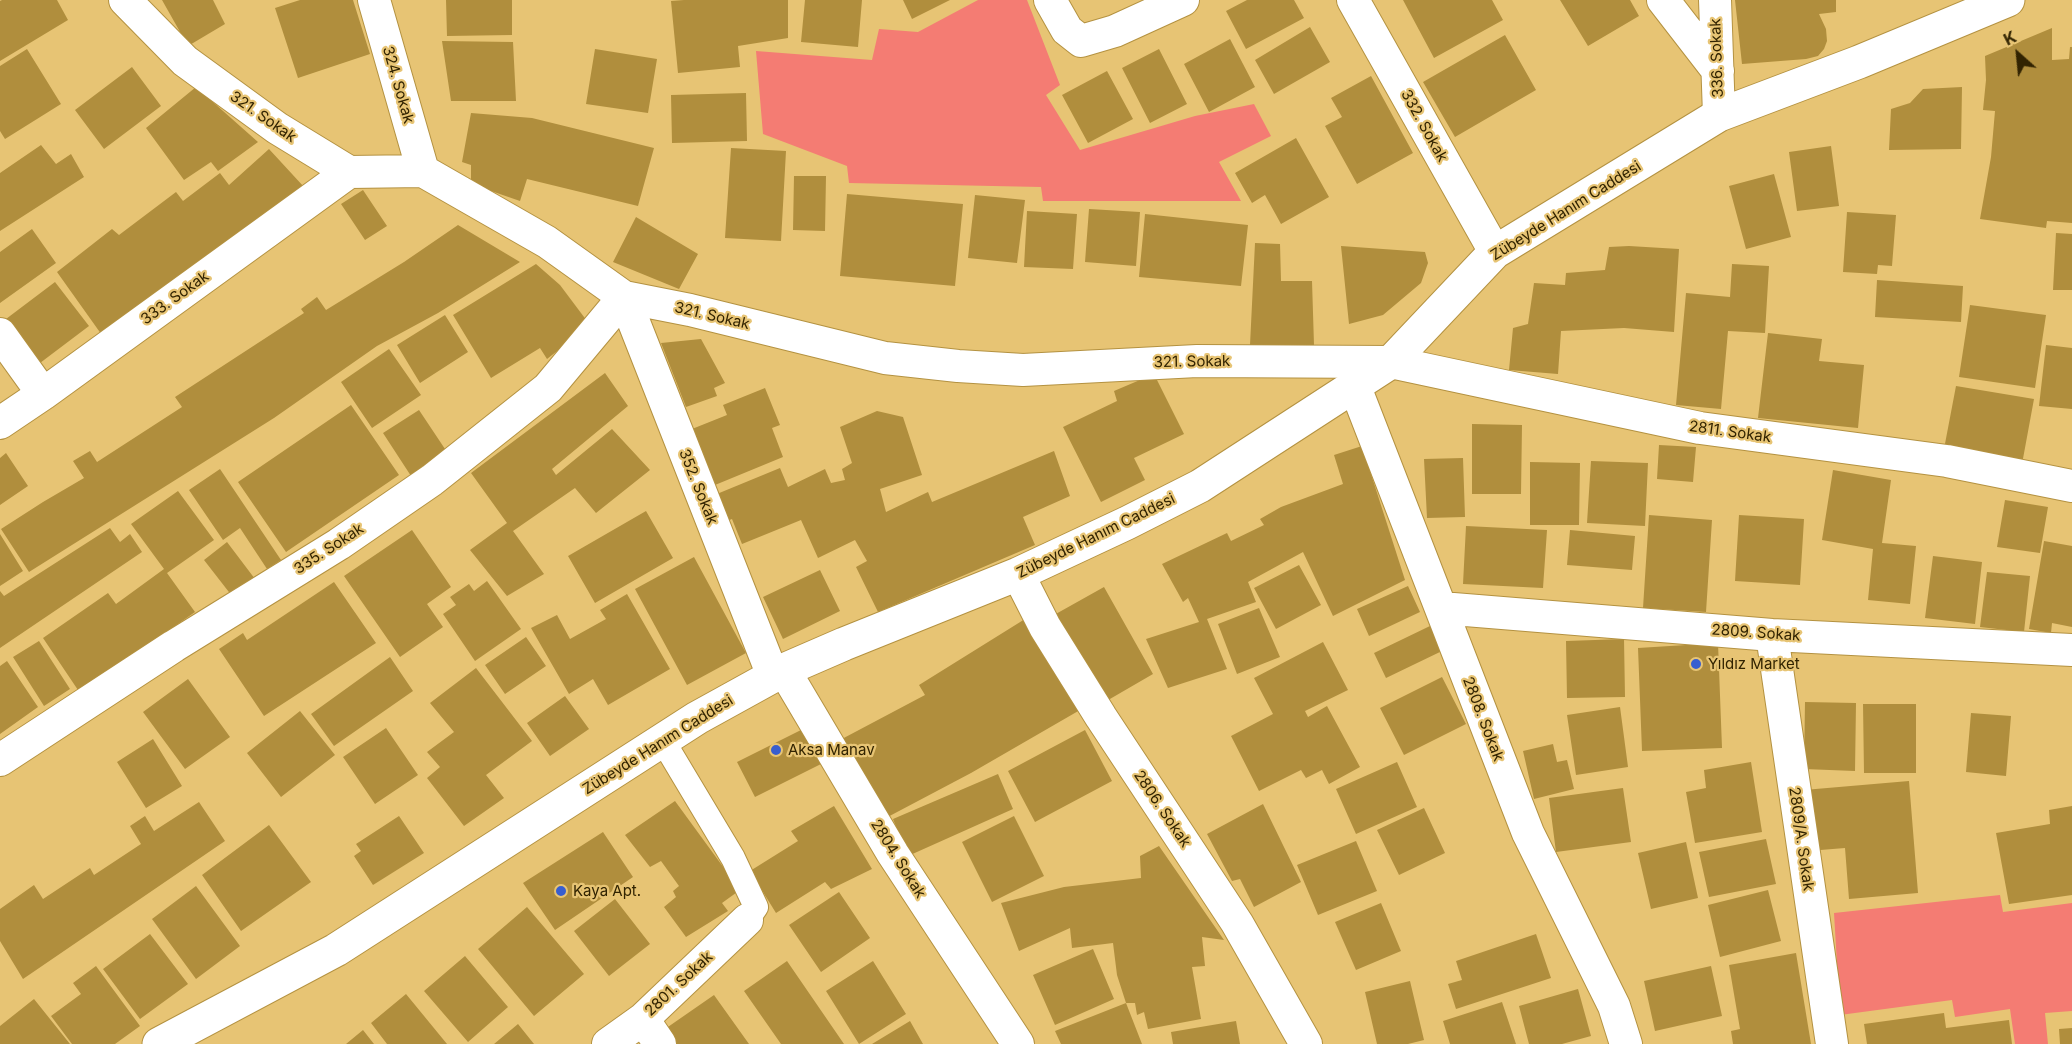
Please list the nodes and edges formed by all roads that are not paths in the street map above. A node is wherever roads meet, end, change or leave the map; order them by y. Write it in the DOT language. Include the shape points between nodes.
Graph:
graph roads {
  1 [pos="125,0"];
  2 [pos="374,0"];
  3 [pos="1050,0"];
  4 [pos="1183,0"];
  5 [pos="1353,0"];
  6 [pos="1663,0"];
  7 [pos="1715,0"];
  8 [pos="2008,0"];
  9 [pos="1961,10"];
  10 [pos="1718,71"];
  11 [pos="1719,115"];
  12 [pos="423,171"];
  13 [pos="349,172"];
  14 [pos="1495,252"];
  15 [pos="624,297"];
  16 [pos="0,334"];
  17 [pos="1391,362"];
  18 [pos="1355,387"];
  19 [pos="43,394"];
  20 [pos="0,423"];
  21 [pos="2072,486"];
  22 [pos="1018,574"];
  23 [pos="1441,608"];
  24 [pos="1772,634"];
  25 [pos="2072,650"];
  26 [pos="779,673"];
  27 [pos="663,741"];
  28 [pos="0,760"];
  29 [pos="747,920"];
  30 [pos="651,1031"];
  31 [pos="159,1044"];
  32 [pos="608,1044"];
  33 [pos="1018,1044"];
  34 [pos="1306,1044"];
  35 [pos="1626,1044"];
  36 [pos="1832,1044"];
  1 -- 13 [label="street, 321. Sokak" via="185,61 277,128"];
  2 -- 12 [label="street, 324. Sokak"];
  3 -- 4 [label="street" via="1067,30 1081,41 1115,31"];
  5 -- 14 [label="street, 332. Sokak"];
  6 -- 10 [label="street"];
  7 -- 10 [label="street, 336. Sokak"];
  8 -- 9 [label="street, Zübeyde Hanım Caddesi"];
  9 -- 11 [label="street, Zübeyde Hanım Caddesi"];
  10 -- 11 [label="street, 336. Sokak"];
  11 -- 14 [label="street, Zübeyde Hanım Caddesi"];
  12 -- 13 [label="street"];
  12 -- 15 [label="street, 321. Sokak" via="547,242"];
  13 -- 19 [label="street, 333. Sokak"];
  14 -- 17 [label="street, Zübeyde Hanım Caddesi"];
  15 -- 17 [label="street, 321. Sokak" via="885,358 958,366 1023,370 1197,361"];
  15 -- 26 [label="street, 352. Sokak"];
  15 -- 28 [label="street, 335. Sokak" via="548,388 432,480 339,544"];
  16 -- 19 [label="street"];
  17 -- 18 [label="street, Zübeyde Hanım Caddesi"];
  17 -- 21 [label="street, 2811. Sokak" via="1700,428 1947,461"];
  18 -- 22 [label="street, Zübeyde Hanım Caddesi" via="1200,486"];
  18 -- 23 [label="street, 2808. Sokak"];
  19 -- 20 [label="street, 333. Sokak"];
  22 -- 26 [label="street, Zübeyde Hanım Caddesi"];
  22 -- 34 [label="street, 2806. Sokak" via="1045,627 1237,923"];
  23 -- 24 [label="street, 2809. Sokak"];
  23 -- 35 [label="street, 2808. Sokak" via="1528,833 1614,1006"];
  24 -- 25 [label="street, 2809. Sokak"];
  24 -- 36 [label="street, 2809/A. Sokak"];
  26 -- 27 [label="street, Zübeyde Hanım Caddesi"];
  26 -- 33 [label="street, 2804. Sokak"];
  27 -- 29 [label="street" via="733,858 756,907"];
  27 -- 31 [label="street, Zübeyde Hanım Caddesi" via="336,950"];
  29 -- 30 [label="street, 2801. Sokak"];
  30 -- 32 [label="street, 2801. Sokak"];
}
